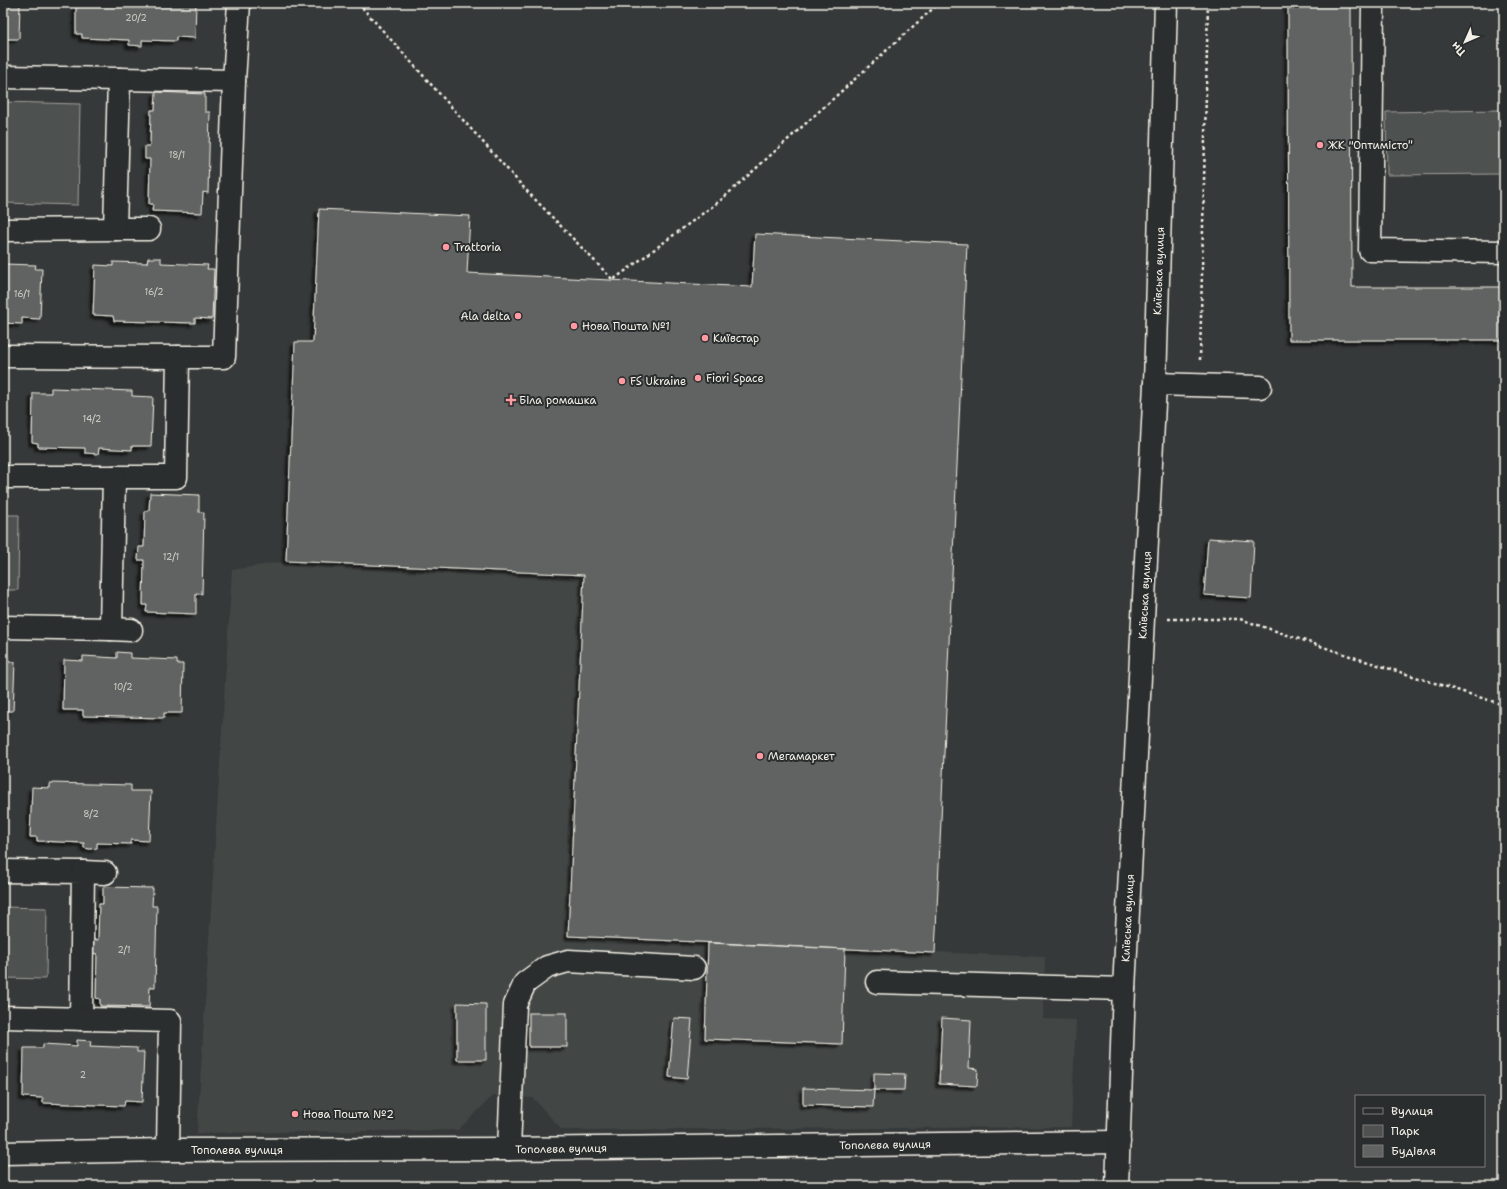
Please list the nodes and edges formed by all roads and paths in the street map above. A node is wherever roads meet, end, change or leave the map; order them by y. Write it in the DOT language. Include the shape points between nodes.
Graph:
graph roads {
  1 [pos="239,3"];
  2 [pos="358,3"];
  3 [pos="939,3"];
  4 [pos="1166,3"];
  5 [pos="1208,3"];
  6 [pos="1373,3"];
  7 [pos="3,77"];
  8 [pos="119,79"];
  9 [pos="234,81"];
  10 [pos="116,229"];
  11 [pos="149,229"];
  12 [pos="3,230"];
  13 [pos="1504,252"];
  14 [pos="3,356"];
  15 [pos="178,357"];
  16 [pos="1155,384"];
  17 [pos="1199,385"];
  18 [pos="1260,387"];
  19 [pos="3,477"];
  20 [pos="114,477"];
  21 [pos="1143,619"];
  22 [pos="3,627"];
  23 [pos="1504,705"];
  24 [pos="3,871"];
  25 [pos="83,872"];
  26 [pos="105,873"];
  27 [pos="694,968"];
  28 [pos="877,982"];
  29 [pos="1124,989"];
  30 [pos="3,1017"];
  31 [pos="81,1019"];
  32 [pos="1119,1142"];
  33 [pos="510,1149"];
  34 [pos="168,1150"];
  35 [pos="3,1153"];
  36 [pos="1117,1186"];
  1 -- 9 [label="street"];
  2 -- 3 [label="path" via="525,189 613,280 721,200"];
  4 -- 16 [label="street, Київська вулиця"];
  5 -- 17 [label="path"];
  6 -- 13 [label="street" via="1370,250"];
  7 -- 8 [label="street"];
  8 -- 9 [label="street"];
  8 -- 10 [label="street"];
  9 -- 15 [label="street" via="224,357"];
  10 -- 11 [label="street"];
  10 -- 12 [label="street"];
  14 -- 15 [label="street"];
  15 -- 20 [label="street" via="176,477"];
  16 -- 17 [label="street"];
  16 -- 21 [label="street, Київська вулиця"];
  17 -- 18 [label="street"];
  19 -- 20 [label="street"];
  20 -- 22 [label="street" via="121,629"];
  21 -- 23 [label="path" via="1240,619"];
  21 -- 29 [label="street, Київська вулиця"];
  24 -- 25 [label="street"];
  25 -- 26 [label="street"];
  25 -- 31 [label="street"];
  27 -- 33 [label="street" via="568,961 547,967 525,983 515,1006"];
  28 -- 29 [label="street"];
  29 -- 32 [label="street, Київська вулиця"];
  30 -- 31 [label="street"];
  31 -- 34 [label="street" via="170,1021"];
  32 -- 33 [label="street, Тополева вулиця"];
  32 -- 36 [label="street, Київська вулиця"];
  33 -- 34 [label="street, Тополева вулиця"];
  34 -- 35 [label="street, Тополева вулиця"];
}
